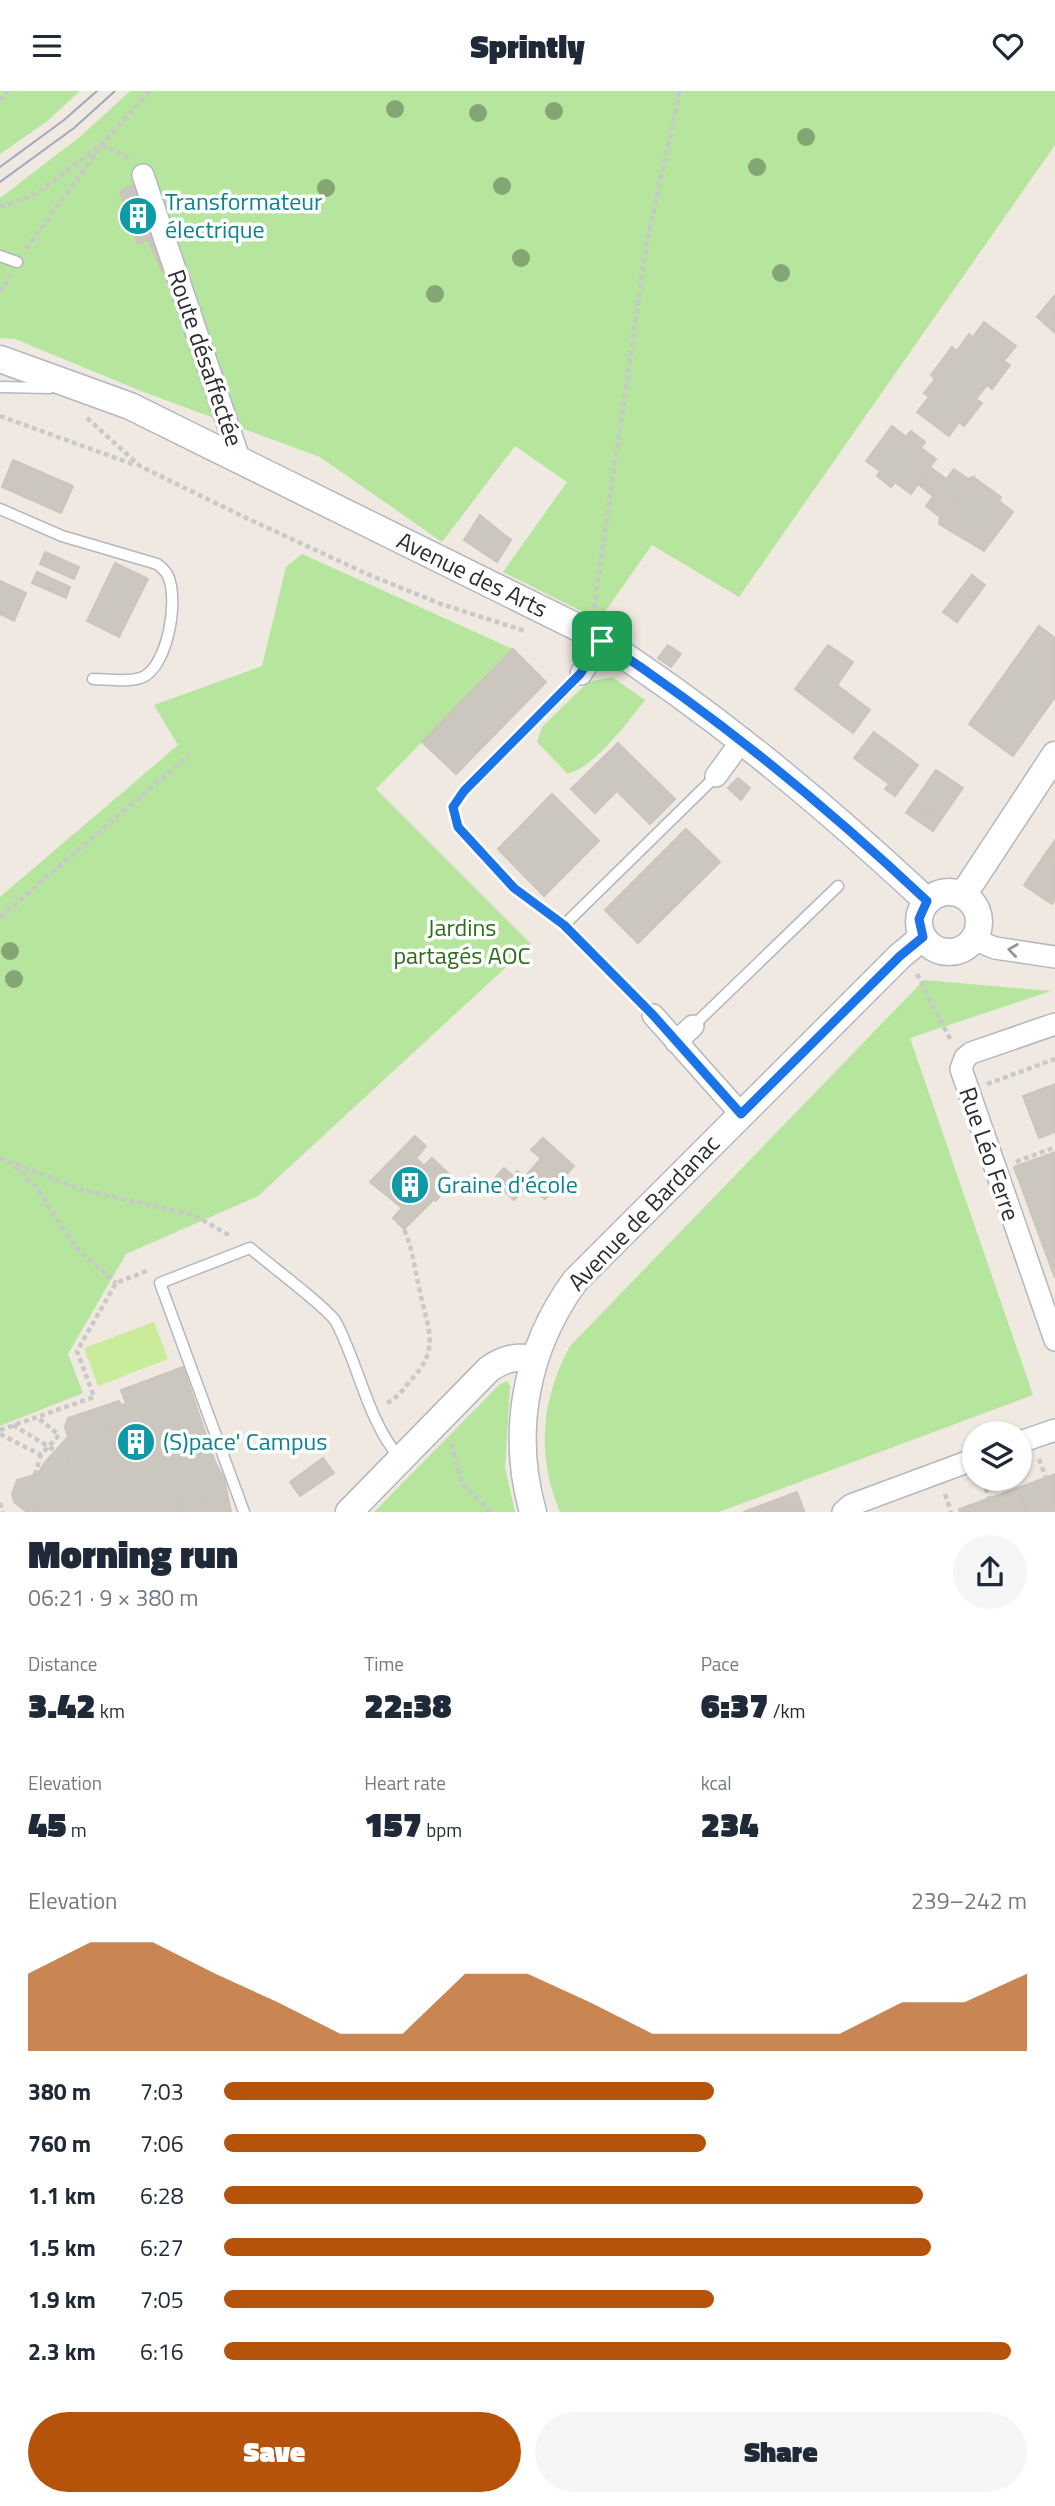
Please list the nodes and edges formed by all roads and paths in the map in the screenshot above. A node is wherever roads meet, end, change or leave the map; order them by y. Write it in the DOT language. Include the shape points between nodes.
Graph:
graph roads {
  1 [pos="9,91"];
  2 [pos="150,91"];
  3 [pos="680,91"];
  4 [pos="0,100"];
  5 [pos="101,145"];
  6 [pos="141,169"];
  7 [pos="0,207"];
  8 [pos="0,256"];
  9 [pos="17,262"];
  10 [pos="0,292"];
  11 [pos="0,359"];
  12 [pos="0,387"];
  13 [pos="59,389"];
  14 [pos="103,395"];
  15 [pos="0,416"];
  16 [pos="240,461"];
  17 [pos="139,466"];
  18 [pos="0,509"];
  19 [pos="533,633"];
  20 [pos="596,637"];
  21 [pos="580,674"];
  22 [pos="93,679"];
  23 [pos="743,740"];
  24 [pos="189,755"];
  25 [pos="1055,755"];
  26 [pos="716,776"];
  27 [pos="838,886"];
  28 [pos="963,895"];
  29 [pos="927,901"];
  30 [pos="0,918"];
  31 [pos="564,925"];
  32 [pos="923,937"];
  33 [pos="973,939"];
  34 [pos="900,956"];
  35 [pos="1055,957"];
  36 [pos="653,1015"];
  37 [pos="1055,1024"];
  38 [pos="693,1026"];
  39 [pos="676,1042"];
  40 [pos="965,1058"];
  41 [pos="1055,1059"];
  42 [pos="967,1091"];
  43 [pos="741,1114"];
  44 [pos="1055,1147"];
  45 [pos="0,1158"];
  46 [pos="8,1161"];
  47 [pos="995,1170"];
  48 [pos="404,1229"];
  49 [pos="250,1248"];
  50 [pos="116,1283"];
  51 [pos="160,1283"];
  52 [pos="1055,1340"];
  53 [pos="534,1359"];
  54 [pos="371,1410"];
  55 [pos="37,1417"];
  56 [pos="437,1423"];
  57 [pos="13,1425"];
  58 [pos="1055,1430"];
  59 [pos="0,1432"];
  60 [pos="1032,1438"];
  61 [pos="57,1452"];
  62 [pos="41,1455"];
  63 [pos="401,1459"];
  64 [pos="962,1464"];
  65 [pos="212,1465"];
  66 [pos="74,1469"];
  67 [pos="216,1472"];
  68 [pos="35,1475"];
  69 [pos="180,1477"];
  70 [pos="220,1480"];
  71 [pos="222,1489"];
  72 [pos="986,1491"];
  73 [pos="225,1498"];
  74 [pos="989,1498"];
  75 [pos="0,1503"];
  76 [pos="178,1505"];
  77 [pos="4,1512"];
  78 [pos="32,1512"];
  79 [pos="244,1512"];
  80 [pos="349,1512"];
  81 [pos="491,1512"];
  82 [pos="533,1512"];
  83 [pos="840,1512"];
  1 -- 4 [label="path"];
  2 -- 5 [label="path"];
  3 -- 20 [label="path" via="647,241"];
  5 -- 6 [label="path"];
  5 -- 7 [label="path" via="36,194"];
  5 -- 9 [label="path"];
  6 -- 16 [label="street, Route désaffectée"];
  8 -- 9 [label="lane"];
  9 -- 10 [label="path"];
  11 -- 14 [label="street, Avenue des Arts"];
  12 -- 13 [label="lane"];
  13 -- 14 [label="lane"];
  13 -- 17 [label="path"];
  14 -- 16 [label="street, Avenue des Arts"];
  15 -- 17 [label="path"];
  16 -- 20 [label="street, Avenue des Arts"];
  17 -- 19 [label="path" via="367,574"];
  18 -- 22 [label="lane" via="62,536 157,564 168,574 172,590 166,646 157,667 141,678"];
  20 -- 21 [label="street"];
  20 -- 23 [label="street, Avenue des Arts"];
  21 -- 31 [label="lane" via="453,807 458,827 514,888"];
  23 -- 26 [label="street"];
  23 -- 29 [label="street, Avenue des Arts" via="822,804"];
  24 -- 30 [label="path"];
  25 -- 28 [label="street"];
  26 -- 31 [label="lane"];
  27 -- 38 [label="lane"];
  28 -- 29 [label="street" via="944,892"];
  28 -- 33 [label="street" via="977,910"];
  29 -- 32 [label="street" via="919,919"];
  31 -- 36 [label="lane"];
  32 -- 33 [label="street" via="929,945 947,952 957,951"];
  32 -- 34 [label="street, Avenue de Bardanac"];
  35 -- 33 [label="street, one-way" via="996,948"];
  34 -- 40 [label="path" via="919,977 948,1036"];
  34 -- 43 [label="street, Avenue de Bardanac"];
  36 -- 39 [label="street"];
  37 -- 40 [label="street, Rue Léo Ferre"];
  38 -- 39 [label="street"];
  39 -- 43 [label="street"];
  40 -- 42 [label="street, Rue Léo Ferre" via="961,1074"];
  41 -- 42 [label="path"];
  42 -- 47 [label="street, Rue Léo Ferre"];
  43 -- 53 [label="street, Avenue de Bardanac" via="575,1281 548,1321"];
  44 -- 47 [label="path"];
  45 -- 46 [label="path"];
  46 -- 49 [label="path" via="82,1190 194,1215"];
  46 -- 50 [label="path" via="36,1187 75,1247"];
  47 -- 52 [label="street, Rue Léo Ferre"];
  48 -- 54 [label="path" via="426,1310 430,1353 395,1399"];
  49 -- 51 [label="lane"];
  49 -- 54 [label="lane" via="335,1319"];
  50 -- 51 [label="path" via="155,1268"];
  50 -- 55 [label="path" via="77,1351 94,1397"];
  51 -- 79 [label="lane"];
  53 -- 56 [label="street" via="502,1360"];
  53 -- 82 [label="street, Avenue de Bardanac" via="523,1427"];
  54 -- 63 [label="lane" via="386,1443"];
  55 -- 57 [label="path"];
  55 -- 62 [label="path" via="59,1435"];
  56 -- 63 [label="street"];
  56 -- 81 [label="path" via="447,1432 462,1484"];
  57 -- 59 [label="path"];
  57 -- 61 [label="path"];
  58 -- 60 [label="street"];
  59 -- 62 [label="path"];
  61 -- 65 [label="path" via="91,1428 128,1420 148,1422 183,1436"];
  61 -- 66 [label="path"];
  61 -- 78 [label="path" via="38,1481"];
  62 -- 68 [label="path"];
  63 -- 80 [label="street"];
  64 -- 83 [label="street"];
  65 -- 67 [label="path"];
  65 -- 69 [label="path"];
  70 -- 71 [label="path"];
  71 -- 73 [label="path"];
  71 -- 76 [label="path"];
  72 -- 74 [label="path"];
  75 -- 77 [label="path"];
}
